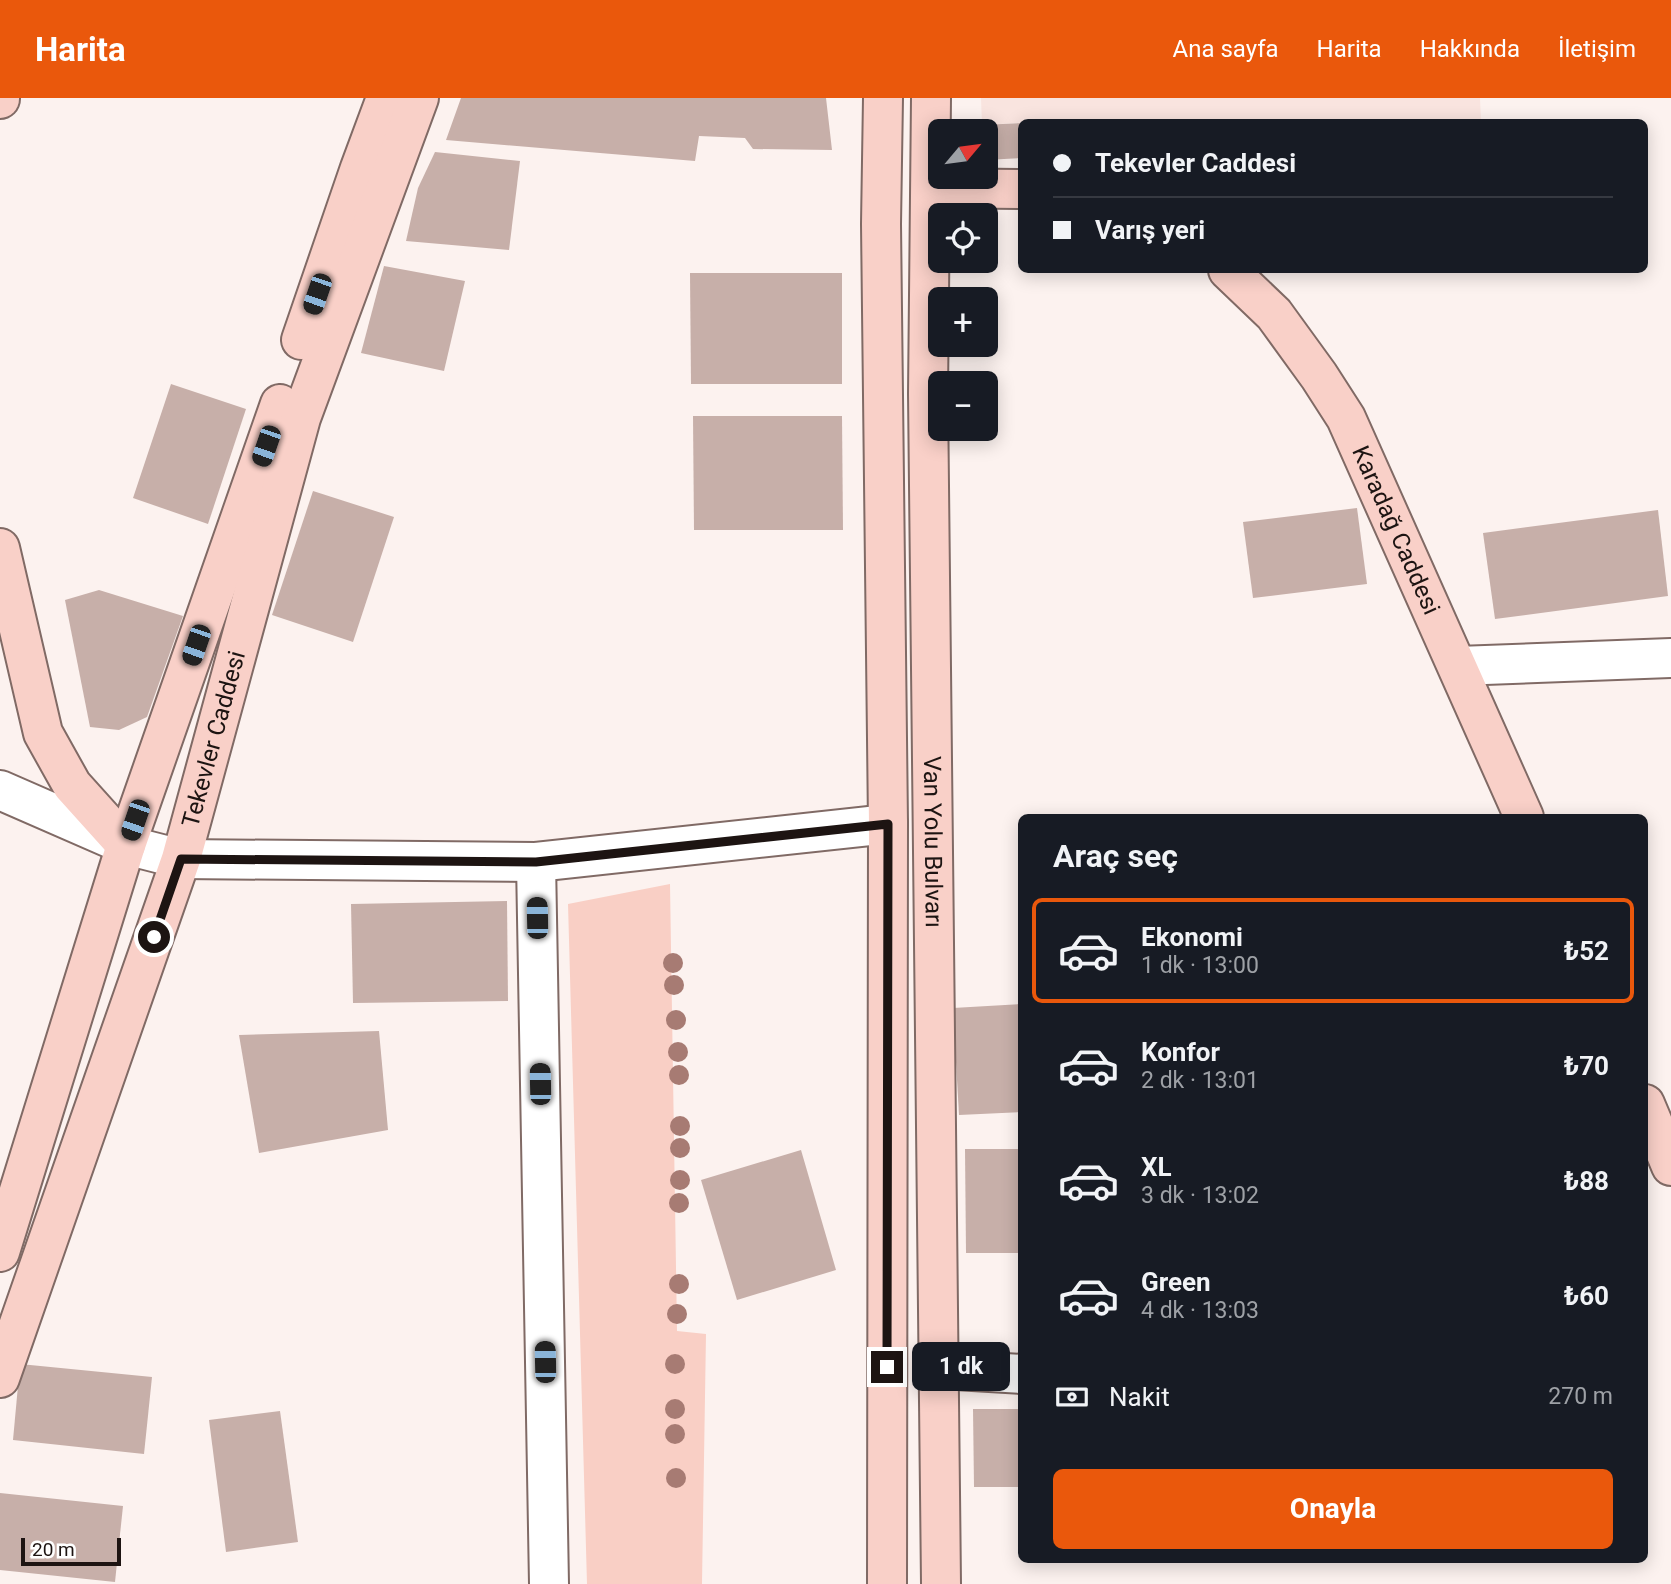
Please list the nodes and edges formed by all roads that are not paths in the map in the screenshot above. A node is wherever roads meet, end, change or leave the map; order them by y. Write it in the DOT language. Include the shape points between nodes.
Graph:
graph roads {
  1 [pos="386,98"];
  2 [pos="419,98"];
  3 [pos="883,98"];
  4 [pos="931,98"];
  5 [pos="931,119"];
  6 [pos="931,189"];
  7 [pos="998,189"];
  8 [pos="1018,189"];
  9 [pos="1231,273"];
  10 [pos="0,548"];
  11 [pos="1671,657"];
  12 [pos="1458,666"];
  13 [pos="0,790"];
  14 [pos="1523,814"];
  15 [pos="888,824"];
  16 [pos="126,845"];
  17 [pos="181,859"];
  18 [pos="536,862"];
  19 [pos="1648,1111"];
  20 [pos="1671,1166"];
  21 [pos="0,1252"];
  22 [pos="939,1369"];
  23 [pos="1018,1374"];
  24 [pos="0,1378"];
  25 [pos="549,1584"];
  26 [pos="887,1584"];
  27 [pos="941,1584"];
  1 -- 16 [label="street"];
  2 -- 17 [label="street, Tekevler Caddesi" via="301,418"];
  3 -- 15 [label="street"];
  4 -- 5 [label="street, Van Yolu Bulvarı"];
  6 -- 22 [label="street, Van Yolu Bulvarı" via="928,394"];
  7 -- 8 [label="street"];
  9 -- 12 [label="street, Karadağ Caddesi" via="1274,314 1346,418"];
  10 -- 16 [label="street" via="43,733 72,785"];
  11 -- 12 [label="street"];
  12 -- 14 [label="street, Karadağ Caddesi"];
  13 -- 16 [label="street"];
  15 -- 18 [label="street"];
  15 -- 26 [label="street"];
  16 -- 17 [label="street"];
  16 -- 21 [label="street"];
  17 -- 18 [label="street"];
  17 -- 24 [label="street, Tekevler Caddesi"];
  18 -- 25 [label="street"];
  19 -- 20 [label="street"];
  22 -- 23 [label="street"];
  22 -- 27 [label="street, Van Yolu Bulvarı"];
}
